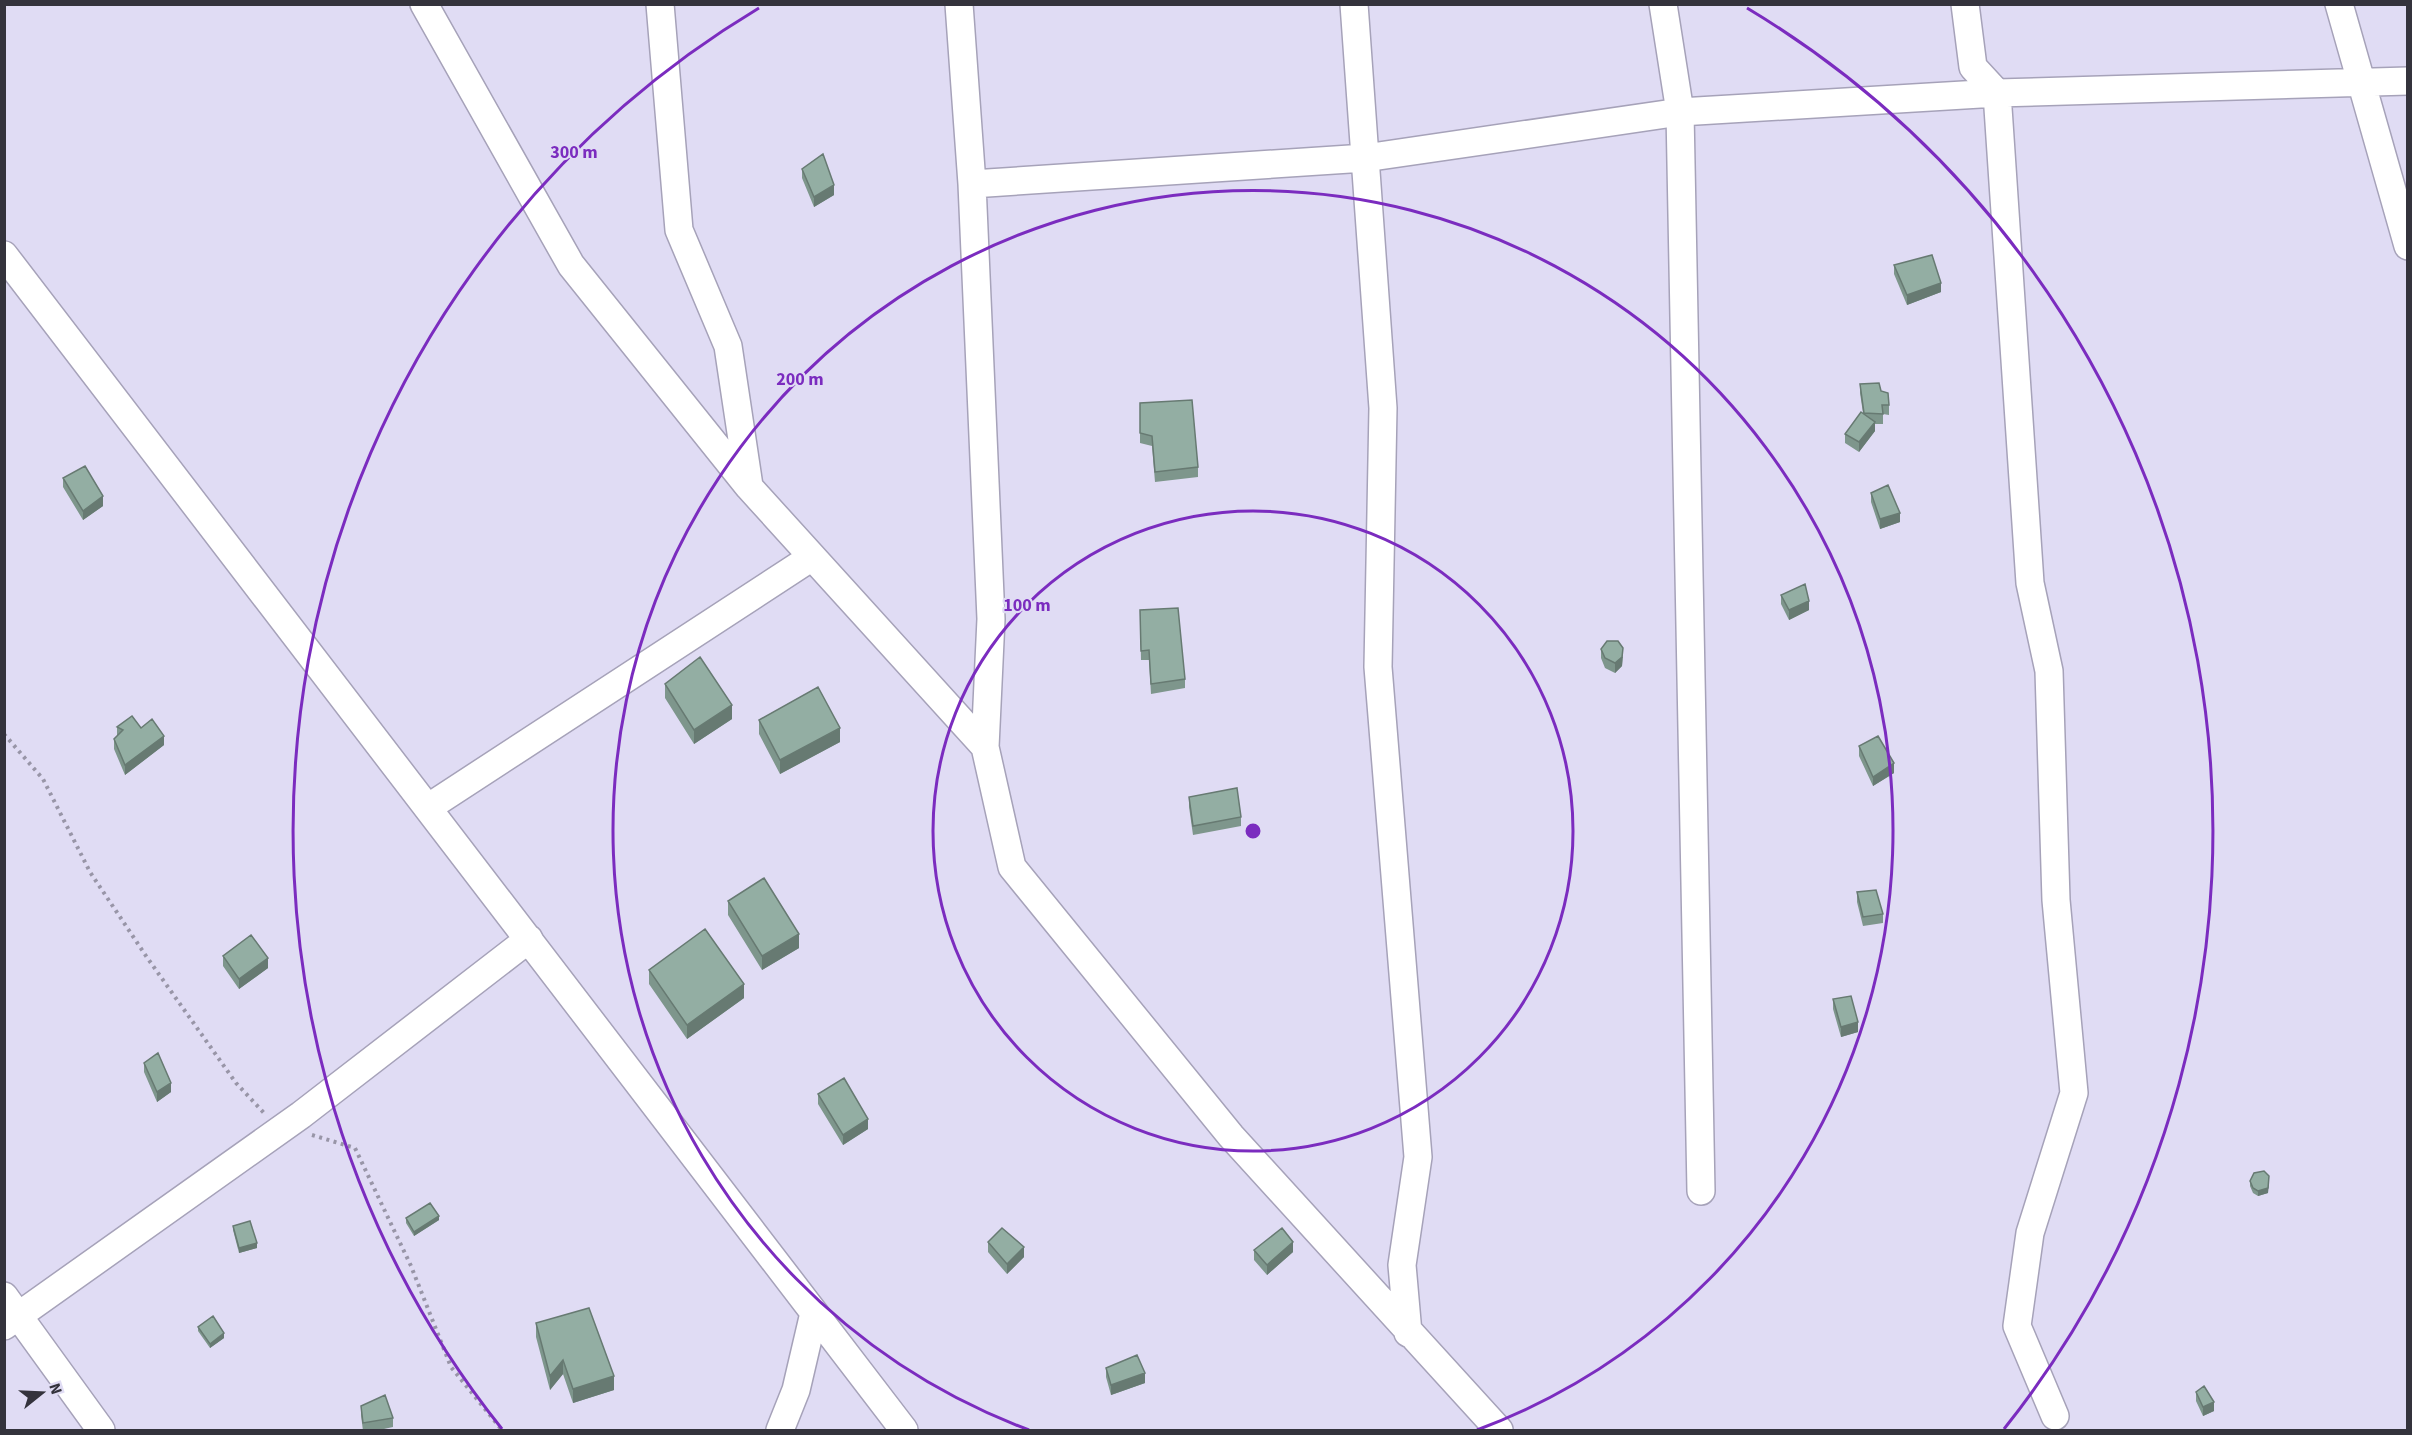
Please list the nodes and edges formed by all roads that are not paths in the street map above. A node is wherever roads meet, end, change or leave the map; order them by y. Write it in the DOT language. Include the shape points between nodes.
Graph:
graph roads {
  1 [pos="424,4"];
  2 [pos="660,4"];
  3 [pos="959,4"];
  4 [pos="1354,4"];
  5 [pos="1663,4"];
  6 [pos="1965,4"];
  7 [pos="2339,4"];
  8 [pos="2361,81"];
  9 [pos="2408,81"];
  10 [pos="1997,93"];
  11 [pos="1680,112"];
  12 [pos="1365,158"];
  13 [pos="972,184"];
  14 [pos="2408,246"];
  15 [pos="4,255"];
  16 [pos="749,487"];
  17 [pos="812,557"];
  18 [pos="985,747"];
  19 [pos="429,807"];
  20 [pos="530,939"];
  21 [pos="1701,1191"];
  22 [pos="814,1312"];
  23 [pos="9,1313"];
  24 [pos="1408,1333"];
  25 [pos="2055,1416"];
  26 [pos="101,1431"];
  27 [pos="780,1431"];
  28 [pos="904,1431"];
  29 [pos="1499,1431"];
  1 -- 16 [label="street" via="571,265"];
  2 -- 16 [label="street" via="679,230 728,346"];
  3 -- 13 [label="street"];
  4 -- 12 [label="street"];
  5 -- 11 [label="street"];
  6 -- 10 [label="street" via="1973,67"];
  7 -- 8 [label="street"];
  8 -- 9 [label="street"];
  8 -- 10 [label="street"];
  8 -- 14 [label="street"];
  10 -- 11 [label="street"];
  10 -- 25 [label="street" via="2030,583 2049,670 2056,900 2074,1093 2030,1233 2017,1326"];
  11 -- 12 [label="street"];
  11 -- 21 [label="street"];
  12 -- 13 [label="street"];
  12 -- 24 [label="street" via="1383,408 1378,667 1418,1157 1402,1265"];
  13 -- 18 [label="street" via="991,619"];
  15 -- 19 [label="street"];
  16 -- 17 [label="street"];
  17 -- 18 [label="street"];
  17 -- 19 [label="street"];
  18 -- 24 [label="street" via="1012,867 1231,1136"];
  19 -- 20 [label="street"];
  20 -- 22 [label="street"];
  20 -- 23 [label="street" via="280,1130"];
  22 -- 27 [label="street" via="796,1390"];
  22 -- 28 [label="street"];
  23 -- 26 [label="street"];
  24 -- 29 [label="street"];
}
